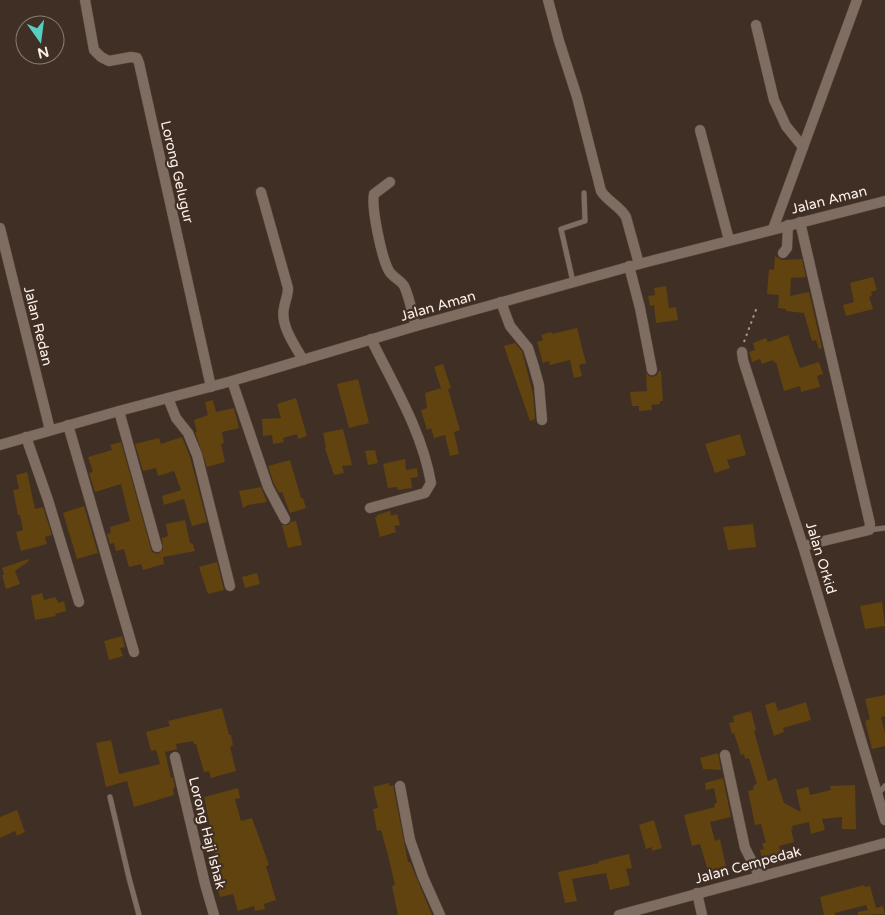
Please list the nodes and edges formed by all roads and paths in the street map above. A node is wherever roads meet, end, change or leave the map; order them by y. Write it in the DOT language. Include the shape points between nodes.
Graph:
graph roads {
  1 [pos="85,0"];
  2 [pos="548,0"];
  3 [pos="858,0"];
  4 [pos="756,25"];
  5 [pos="700,130"];
  6 [pos="803,147"];
  7 [pos="390,182"];
  8 [pos="261,192"];
  9 [pos="584,193"];
  10 [pos="885,201"];
  11 [pos="800,222"];
  12 [pos="788,225"];
  13 [pos="0,228"];
  14 [pos="773,229"];
  15 [pos="729,240"];
  16 [pos="782,253"];
  17 [pos="634,265"];
  18 [pos="574,282"];
  19 [pos="501,302"];
  20 [pos="757,307"];
  21 [pos="416,326"];
  22 [pos="372,339"];
  23 [pos="742,352"];
  24 [pos="303,360"];
  25 [pos="652,370"];
  26 [pos="232,381"];
  27 [pos="211,387"];
  28 [pos="168,398"];
  29 [pos="120,415"];
  30 [pos="542,420"];
  31 [pos="50,430"];
  32 [pos="70,433"];
  33 [pos="0,444"];
  34 [pos="28,446"];
  35 [pos="370,508"];
  36 [pos="285,519"];
  37 [pos="885,528"];
  38 [pos="869,530"];
  39 [pos="804,546"];
  40 [pos="157,547"];
  41 [pos="230,586"];
  42 [pos="79,602"];
  43 [pos="134,652"];
  44 [pos="725,755"];
  45 [pos="174,757"];
  46 [pos="400,786"];
  47 [pos="885,786"];
  48 [pos="878,794"];
  49 [pos="110,797"];
  50 [pos="885,820"];
  51 [pos="885,843"];
  52 [pos="760,877"];
  53 [pos="697,894"];
  54 [pos="638,912"];
  55 [pos="139,915"];
  56 [pos="214,915"];
  57 [pos="440,915"];
  58 [pos="619,915"];
  59 [pos="702,915"];
  1 -- 27 [label="street, Lorong Gelugur" via="94,50 108,61 131,57 137,58 139,63"];
  2 -- 17 [label="street" via="601,191 606,199 623,210"];
  3 -- 6 [label="street"];
  4 -- 6 [label="street" via="774,100 786,126"];
  5 -- 15 [label="street"];
  6 -- 14 [label="street"];
  7 -- 21 [label="street" via="374,194 374,216 388,268 392,276 405,286"];
  8 -- 24 [label="street" via="288,288 283,319"];
  9 -- 18 [label="lane" via="585,221 561,229"];
  10 -- 11 [label="street, Jalan Aman"];
  11 -- 12 [label="street, Jalan Aman"];
  11 -- 38 [label="street" via="868,513"];
  12 -- 14 [label="street, Jalan Aman"];
  12 -- 16 [label="street" via="786,248"];
  13 -- 31 [label="street, Jalan Redan"];
  14 -- 15 [label="street, Jalan Aman"];
  15 -- 17 [label="street, Jalan Aman"];
  17 -- 18 [label="street, Jalan Aman"];
  17 -- 25 [label="street"];
  18 -- 19 [label="street, Jalan Aman"];
  19 -- 21 [label="street, Jalan Aman"];
  19 -- 30 [label="street" via="510,326 528,348 539,385"];
  20 -- 23 [label="path"];
  21 -- 22 [label="street, Jalan Aman"];
  22 -- 24 [label="street, Jalan Aman"];
  22 -- 35 [label="street" via="417,431 431,483 425,493"];
  23 -- 39 [label="street, Jalan Orkid"];
  24 -- 26 [label="street, Jalan Aman"];
  26 -- 27 [label="street, Jalan Aman"];
  26 -- 36 [label="street" via="268,487"];
  27 -- 28 [label="street, Jalan Aman"];
  28 -- 29 [label="street, Jalan Aman"];
  28 -- 41 [label="street" via="197,455"];
  29 -- 32 [label="street, Jalan Aman"];
  29 -- 40 [label="street"];
  31 -- 32 [label="street, Jalan Aman"];
  31 -- 34 [label="street, Jalan Aman"];
  32 -- 43 [label="street"];
  33 -- 34 [label="street, Jalan Aman"];
  34 -- 42 [label="street"];
  37 -- 38 [label="lane"];
  38 -- 39 [label="street"];
  39 -- 48 [label="street, Jalan Orkid"];
  44 -- 52 [label="street" via="746,848"];
  45 -- 56 [label="street, Lorong Haji Ishak"];
  46 -- 57 [label="street" via="410,840"];
  47 -- 48 [label="lane"];
  48 -- 50 [label="street, Jalan Orkid"];
  49 -- 55 [label="lane"];
  51 -- 52 [label="street, Jalan Cempedak"];
  52 -- 53 [label="street, Jalan Cempedak"];
  53 -- 54 [label="street, Jalan Cempedak"];
  53 -- 59 [label="street"];
  54 -- 58 [label="street, Jalan Cempedak"];
}
